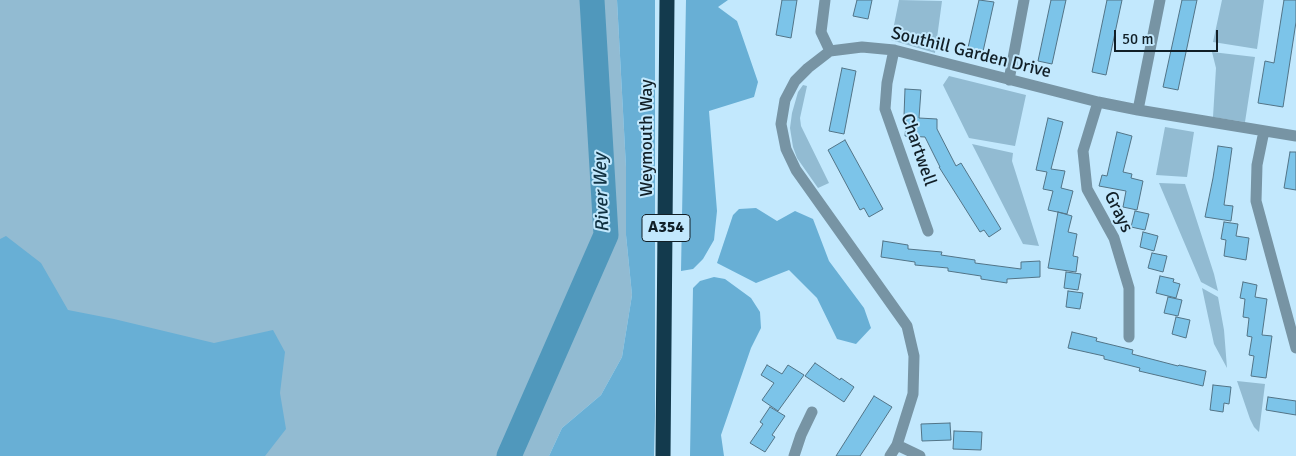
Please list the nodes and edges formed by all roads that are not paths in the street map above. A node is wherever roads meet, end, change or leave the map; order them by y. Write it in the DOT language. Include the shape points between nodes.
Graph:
graph roads {
  1 [pos="667,0"];
  2 [pos="825,0"];
  3 [pos="1024,0"];
  4 [pos="1160,0"];
  5 [pos="894,50"];
  6 [pos="830,51"];
  7 [pos="1009,80"];
  8 [pos="1098,102"];
  9 [pos="1138,110"];
  10 [pos="1264,131"];
  11 [pos="1296,136"];
  12 [pos="928,231"];
  13 [pos="1129,337"];
  14 [pos="1296,348"];
  15 [pos="812,412"];
  16 [pos="896,445"];
  17 [pos="663,456"];
  18 [pos="794,456"];
  19 [pos="890,456"];
  20 [pos="920,456"];
  1 -- 17 [label="highway, Weymouth Way / A354"];
  2 -- 6 [label="street" via="821,32"];
  3 -- 7 [label="street"];
  4 -- 9 [label="street"];
  5 -- 6 [label="street, Southill Garden Drive" via="862,47"];
  5 -- 7 [label="street, Southill Garden Drive"];
  5 -- 12 [label="street, Chartwell" via="885,109"];
  6 -- 16 [label="street" via="795,82 785,100 781,124 786,149 796,170 907,326 914,356 913,394"];
  7 -- 8 [label="street, Southill Garden Drive"];
  8 -- 9 [label="street, Southill Garden Drive"];
  8 -- 13 [label="street, Grays" via="1084,151 1087,189 1114,238 1129,288"];
  9 -- 10 [label="street, Southill Garden Drive"];
  10 -- 11 [label="street, Southill Garden Drive"];
  10 -- 14 [label="street" via="1257,166 1256,200"];
  15 -- 18 [label="street"];
  16 -- 19 [label="street"];
  16 -- 20 [label="street"];
}
